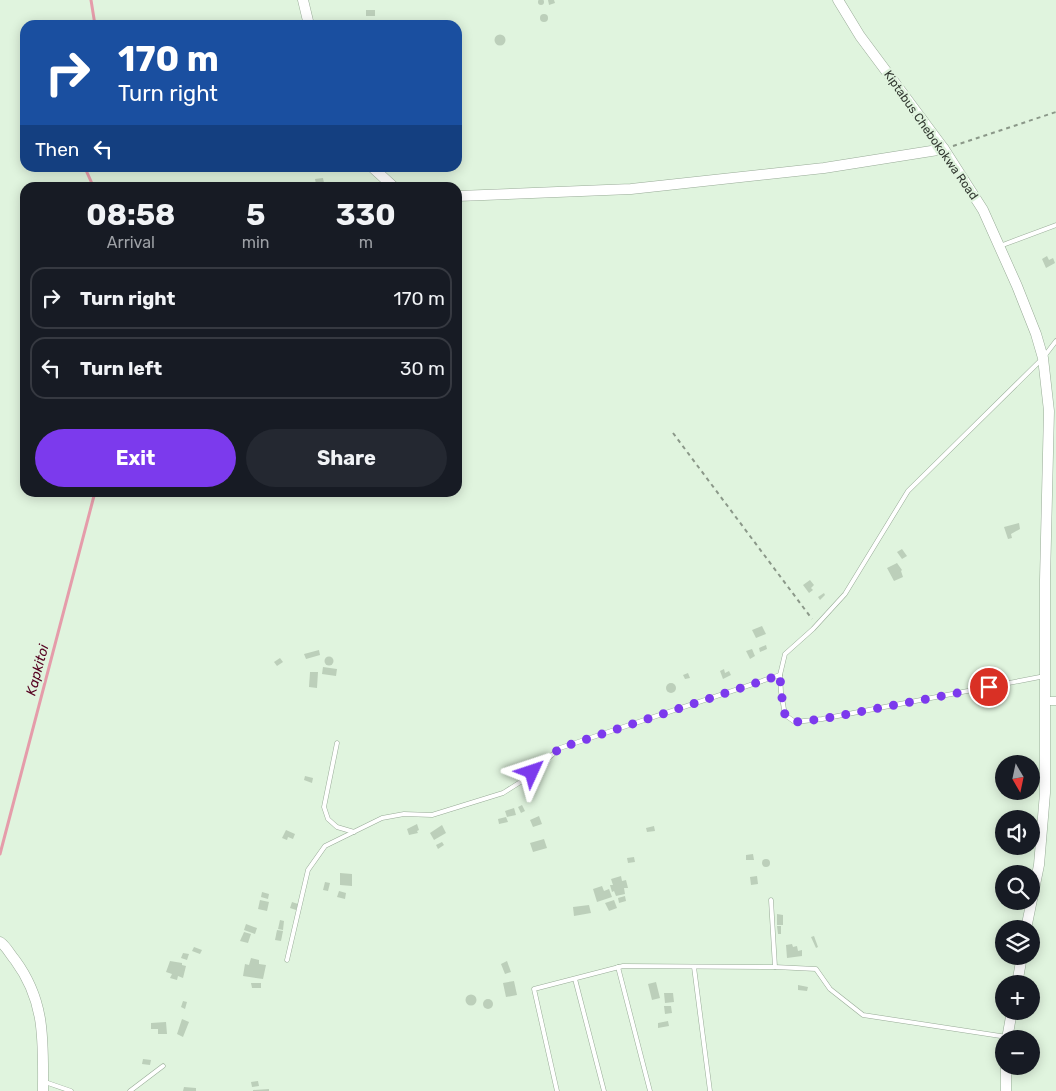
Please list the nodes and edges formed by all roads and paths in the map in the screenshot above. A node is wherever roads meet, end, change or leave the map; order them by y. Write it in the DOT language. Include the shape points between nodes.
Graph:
graph roads {
  1 [pos="303,0"];
  2 [pos="838,0"];
  3 [pos="308,20"];
  4 [pos="1056,112"];
  5 [pos="944,149"];
  6 [pos="377,172"];
  7 [pos="388,182"];
  8 [pos="462,196"];
  9 [pos="1056,225"];
  10 [pos="1000,246"];
  11 [pos="1056,342"];
  12 [pos="1043,358"];
  13 [pos="673,433"];
  14 [pos="817,625"];
  15 [pos="780,675"];
  16 [pos="1044,676"];
  17 [pos="1056,701"];
  18 [pos="1045,702"];
  19 [pos="337,743"];
  20 [pos="354,832"];
  21 [pos="771,900"];
  22 [pos="1028,920"];
  23 [pos="0,942"];
  24 [pos="287,960"];
  25 [pos="694,966"];
  26 [pos="775,967"];
  27 [pos="618,968"];
  28 [pos="575,979"];
  29 [pos="995,1036"];
  30 [pos="163,1066"];
  31 [pos="1006,1075"];
  32 [pos="43,1086"];
  33 [pos="71,1091"];
  34 [pos="130,1091"];
  35 [pos="557,1091"];
  36 [pos="604,1091"];
  37 [pos="650,1091"];
  38 [pos="710,1091"];
  39 [pos="1006,1091"];
  1 -- 3 [label="street"];
  2 -- 5 [label="street, Kiptabus Chebokokwa Road" via="860,36"];
  4 -- 5 [label="path"];
  5 -- 8 [label="street" via="824,168 668,185"];
  5 -- 10 [label="street, Kiptabus Chebokokwa Road" via="984,210"];
  6 -- 7 [label="street"];
  9 -- 10 [label="lane"];
  10 -- 12 [label="street, Kiptabus Chebokokwa Road"];
  11 -- 12 [label="lane"];
  12 -- 14 [label="lane" via="908,491 845,594"];
  12 -- 16 [label="street, Kiptabus Chebokokwa Road" via="1049,411"];
  13 -- 14 [label="path"];
  14 -- 15 [label="lane" via="785,654"];
  15 -- 16 [label="lane" via="785,715 795,722"];
  15 -- 20 [label="lane" via="560,748 503,793 432,815 404,814 382,818"];
  16 -- 18 [label="street, Kiptabus Chebokokwa Road"];
  17 -- 18 [label="street"];
  18 -- 22 [label="street, Kiptabus Chebokokwa Road" via="1045,793 1040,856"];
  19 -- 20 [label="lane" via="324,806 328,819 338,827"];
  20 -- 24 [label="lane" via="325,846 308,870"];
  21 -- 26 [label="lane"];
  23 -- 32 [label="street" via="33,989 39,1008"];
  25 -- 26 [label="lane"];
  25 -- 27 [label="lane"];
  25 -- 38 [label="lane"];
  26 -- 29 [label="lane" via="816,969 830,989 863,1015"];
  27 -- 28 [label="lane"];
  27 -- 37 [label="lane"];
  28 -- 35 [label="lane" via="534,989"];
  28 -- 36 [label="lane"];
  30 -- 34 [label="lane"];
  31 -- 39 [label="street"];
  32 -- 33 [label="lane"];
}
